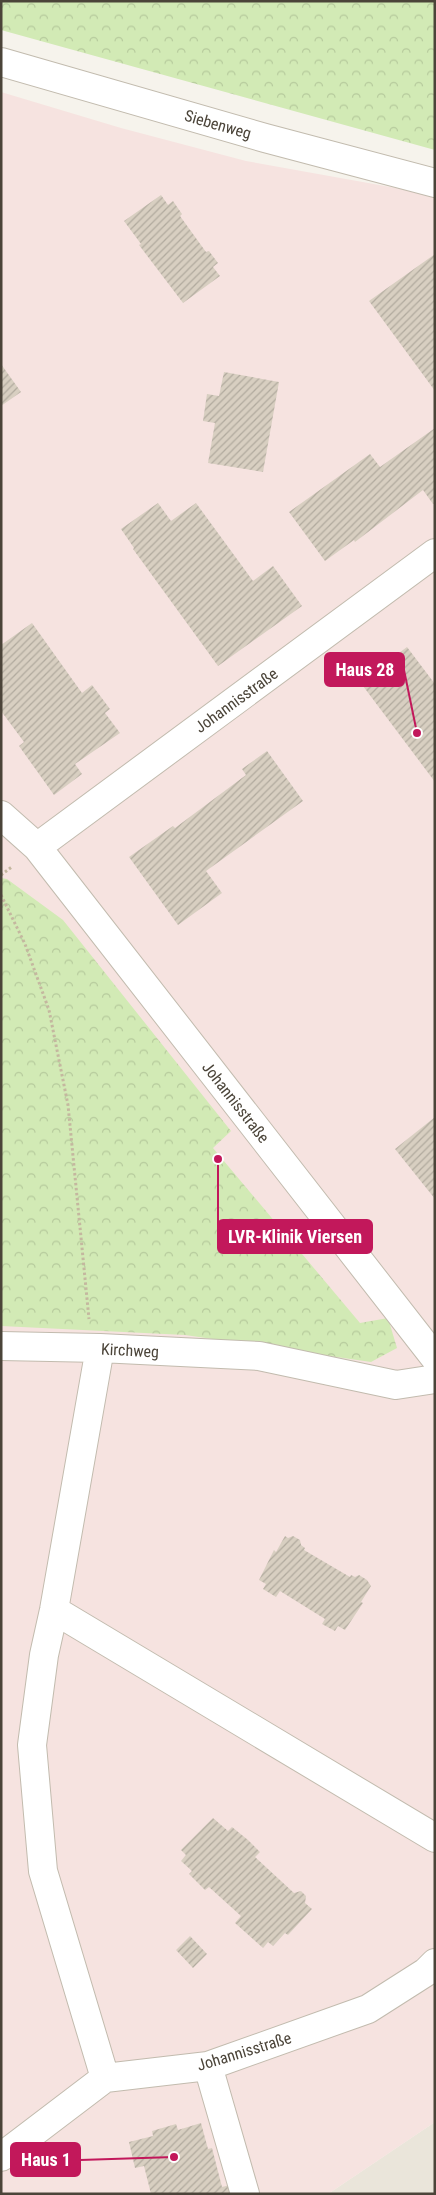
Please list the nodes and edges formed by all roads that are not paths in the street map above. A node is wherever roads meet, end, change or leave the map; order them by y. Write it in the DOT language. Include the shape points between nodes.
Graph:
graph roads {
  1 [pos="1,62"];
  2 [pos="435,183"];
  3 [pos="435,553"];
  4 [pos="1,815"];
  5 [pos="37,847"];
  6 [pos="1,1346"];
  7 [pos="96,1348"];
  8 [pos="435,1358"];
  9 [pos="435,1379"];
  10 [pos="54,1610"];
  11 [pos="435,1838"];
  12 [pos="435,1963"];
  13 [pos="208,2066"];
  14 [pos="106,2078"];
  15 [pos="1,2157"];
  16 [pos="245,2194"];
  1 -- 2 [label="street, Siebenweg"];
  3 -- 5 [label="street, Johannisstraße"];
  4 -- 5 [label="street, Johannisstraße"];
  5 -- 8 [label="street, Johannisstraße"];
  6 -- 7 [label="street, Kirchweg"];
  7 -- 9 [label="street, Kirchweg" via="259,1356 396,1385"];
  7 -- 10 [label="street"];
  10 -- 11 [label="street"];
  10 -- 14 [label="street" via="44,1655 32,1745 43,1871"];
  12 -- 13 [label="street, Johannisstraße" via="368,2010"];
  13 -- 14 [label="street, Johannisstraße"];
  13 -- 16 [label="street"];
  14 -- 15 [label="street"];
}
